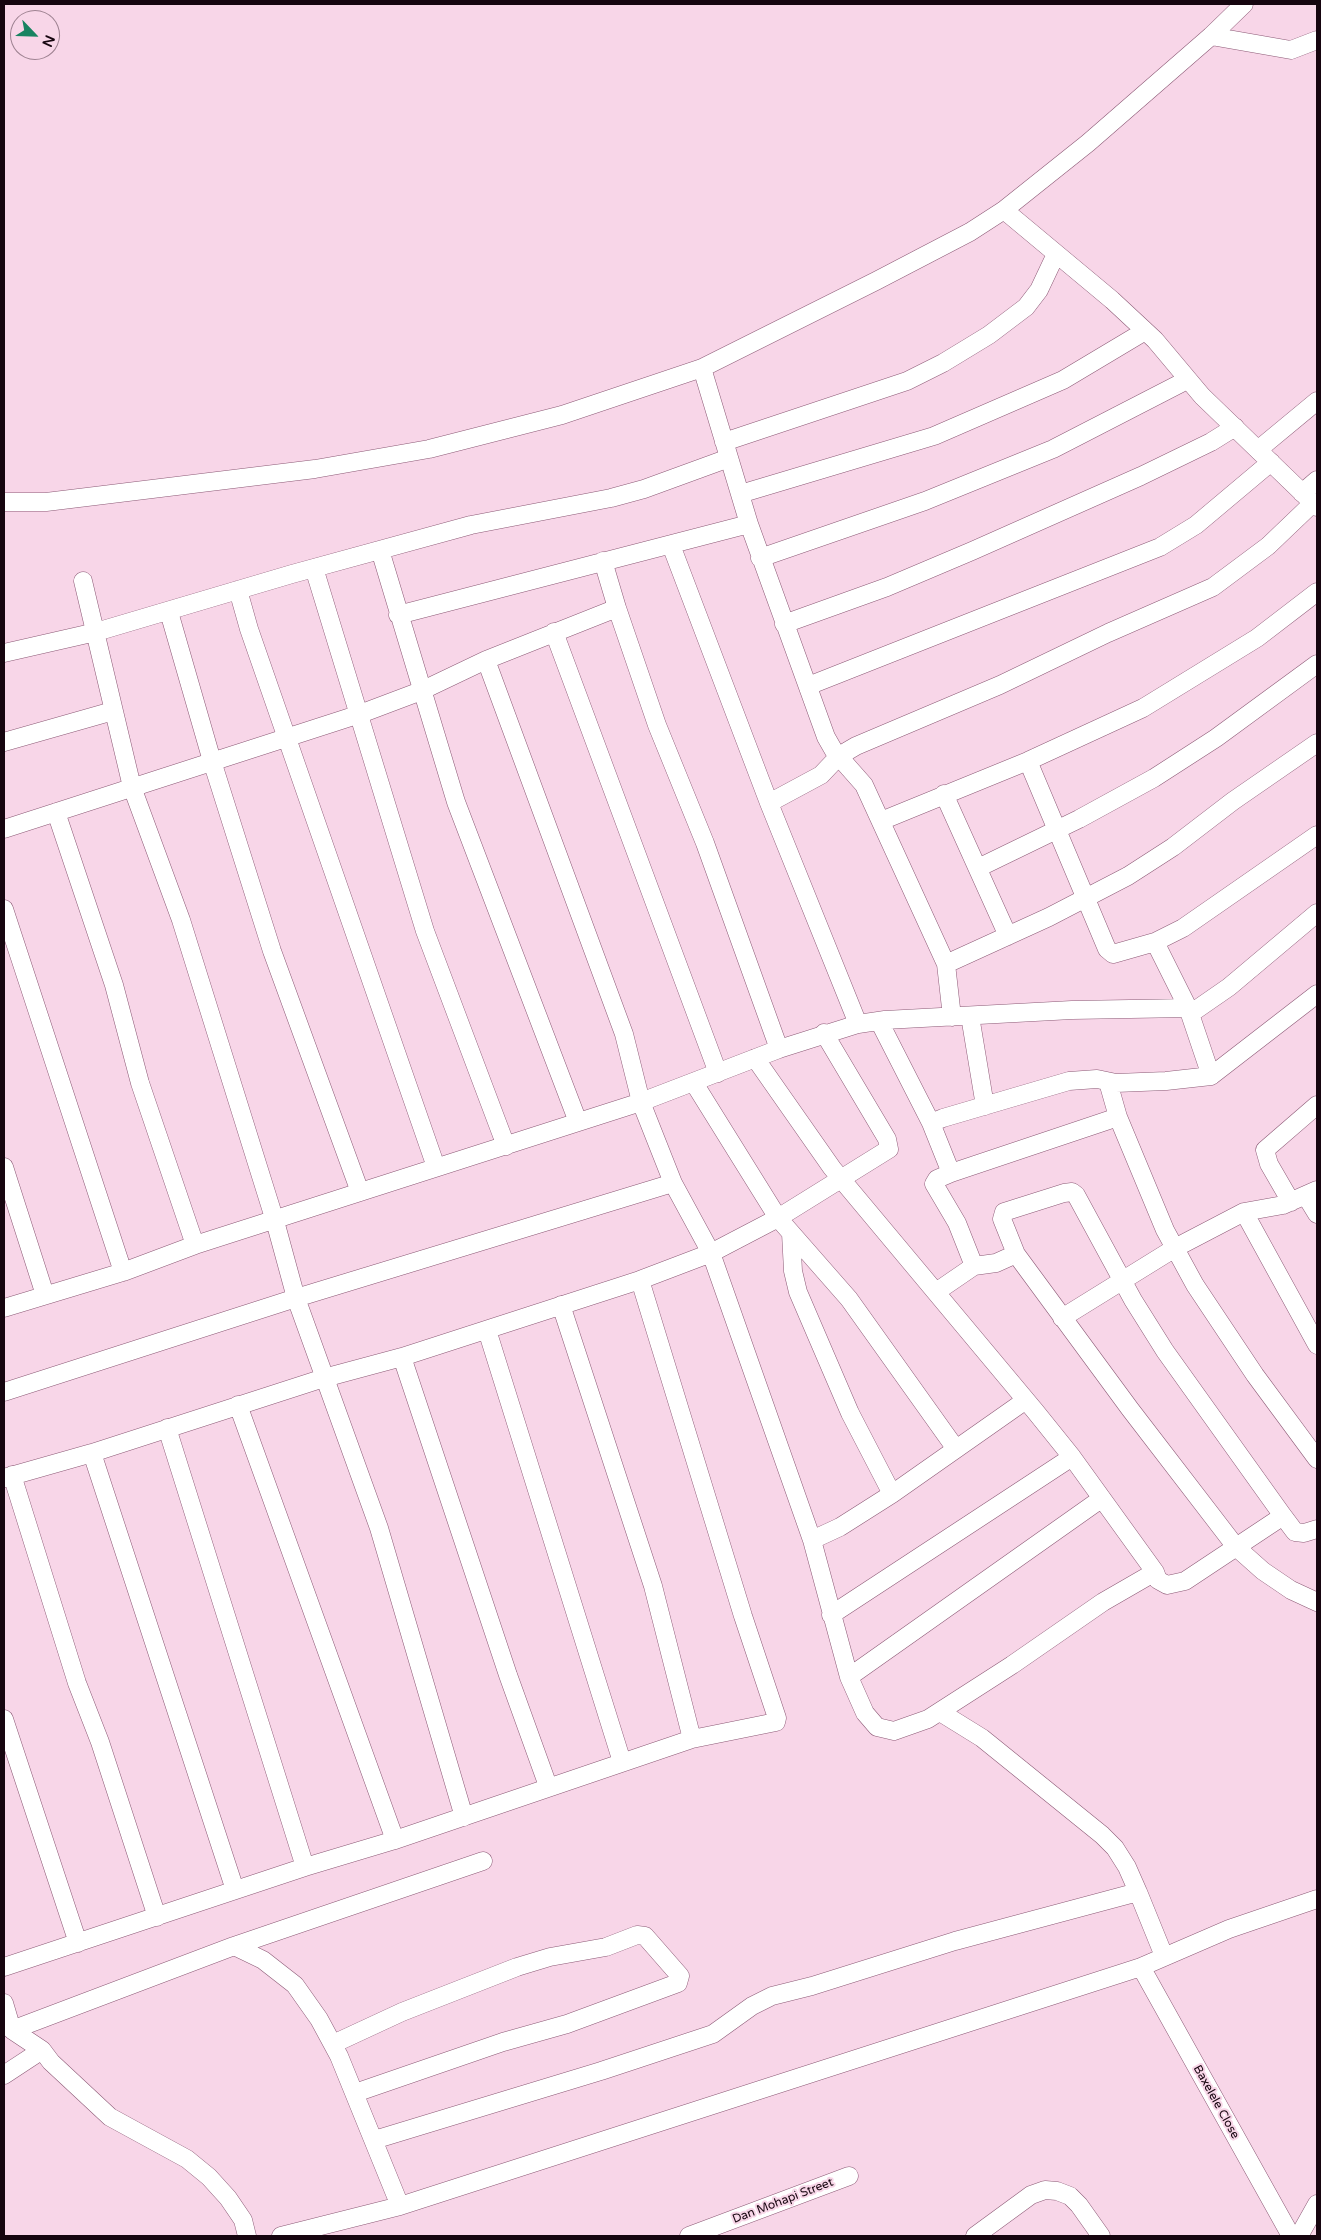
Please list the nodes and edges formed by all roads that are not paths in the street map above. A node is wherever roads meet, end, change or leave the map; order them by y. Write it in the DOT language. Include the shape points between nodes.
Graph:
graph roads {
  1 [pos="1244,4"];
  2 [pos="1211,36"];
  3 [pos="1317,40"];
  4 [pos="1004,210"];
  5 [pos="1056,254"];
  6 [pos="1145,331"];
  7 [pos="702,368"];
  8 [pos="1188,380"];
  9 [pos="1317,401"];
  10 [pos="1235,426"];
  11 [pos="1259,449"];
  12 [pos="727,450"];
  13 [pos="1271,462"];
  14 [pos="1317,480"];
  15 [pos="740,494"];
  16 [pos="1311,501"];
  17 [pos="4,502"];
  18 [pos="749,524"];
  19 [pos="671,545"];
  20 [pos="380,550"];
  21 [pos="760,558"];
  22 [pos="603,561"];
  23 [pos="314,568"];
  24 [pos="83,581"];
  25 [pos="238,590"];
  26 [pos="1317,592"];
  27 [pos="617,608"];
  28 [pos="169,612"];
  29 [pos="398,615"];
  30 [pos="784,624"];
  31 [pos="96,632"];
  32 [pos="554,632"];
  33 [pos="4,652"];
  34 [pos="486,660"];
  35 [pos="1317,664"];
  36 [pos="808,686"];
  37 [pos="421,691"];
  38 [pos="113,712"];
  39 [pos="360,714"];
  40 [pos="288,736"];
  41 [pos="4,742"];
  42 [pos="1317,743"];
  43 [pos="839,756"];
  44 [pos="212,761"];
  45 [pos="1028,761"];
  46 [pos="132,787"];
  47 [pos="944,794"];
  48 [pos="769,803"];
  49 [pos="56,812"];
  50 [pos="881,821"];
  51 [pos="4,828"];
  52 [pos="1057,830"];
  53 [pos="1317,835"];
  54 [pos="978,868"];
  55 [pos="1086,898"];
  56 [pos="4,910"];
  57 [pos="1317,913"];
  58 [pos="1008,936"];
  59 [pos="1155,942"];
  60 [pos="946,964"];
  61 [pos="1317,994"];
  62 [pos="1189,1011"];
  63 [pos="970,1016"];
  64 [pos="952,1017"];
  65 [pos="879,1020"];
  66 [pos="858,1024"];
  67 [pos="824,1033"];
  68 [pos="779,1049"];
  69 [pos="755,1058"];
  70 [pos="718,1073"];
  71 [pos="1211,1076"];
  72 [pos="1108,1082"];
  73 [pos="694,1083"];
  74 [pos="641,1102"];
  75 [pos="1317,1105"];
  76 [pos="985,1106"];
  77 [pos="1118,1117"];
  78 [pos="578,1122"];
  79 [pos="931,1123"];
  80 [pos="506,1146"];
  81 [pos="4,1166"];
  82 [pos="436,1167"];
  83 [pos="951,1173"];
  84 [pos="841,1178"];
  85 [pos="673,1183"];
  86 [pos="360,1192"];
  87 [pos="1304,1196"];
  88 [pos="1244,1212"];
  89 [pos="1317,1214"];
  90 [pos="778,1218"];
  91 [pos="275,1221"];
  92 [pos="791,1233"];
  93 [pos="195,1245"];
  94 [pos="1175,1248"];
  95 [pos="710,1253"];
  96 [pos="1016,1254"];
  97 [pos="974,1266"];
  98 [pos="123,1272"];
  99 [pos="640,1280"];
  100 [pos="1122,1280"];
  101 [pos="936,1292"];
  102 [pos="45,1295"];
  103 [pos="296,1298"];
  104 [pos="561,1305"];
  105 [pos="4,1308"];
  106 [pos="1062,1318"];
  107 [pos="487,1330"];
  108 [pos="1317,1345"];
  109 [pos="402,1357"];
  110 [pos="324,1378"];
  111 [pos="4,1392"];
  112 [pos="1026,1400"];
  113 [pos="238,1405"];
  114 [pos="167,1428"];
  115 [pos="956,1449"];
  116 [pos="92,1452"];
  117 [pos="1072,1457"];
  118 [pos="1317,1460"];
  119 [pos="8,1476"];
  120 [pos="892,1494"];
  121 [pos="1102,1499"];
  122 [pos="1283,1516"];
  123 [pos="1317,1529"];
  124 [pos="812,1540"];
  125 [pos="1236,1547"];
  126 [pos="1155,1572"];
  127 [pos="1317,1602"];
  128 [pos="831,1615"];
  129 [pos="849,1677"];
  130 [pos="940,1712"];
  131 [pos="4,1719"];
  132 [pos="692,1739"];
  133 [pos="622,1762"];
  134 [pos="548,1786"];
  135 [pos="464,1817"];
  136 [pos="394,1840"];
  137 [pos="483,1860"];
  138 [pos="305,1867"];
  139 [pos="235,1890"];
  140 [pos="1138,1892"];
  141 [pos="1317,1899"];
  142 [pos="157,1917"];
  143 [pos="78,1943"];
  144 [pos="234,1946"];
  145 [pos="1164,1956"];
  146 [pos="4,1967"];
  147 [pos="1140,1967"];
  148 [pos="4,2003"];
  149 [pos="12,2030"];
  150 [pos="333,2044"];
  151 [pos="42,2050"];
  152 [pos="4,2075"];
  153 [pos="355,2093"];
  154 [pos="374,2140"];
  155 [pos="849,2176"];
  156 [pos="1317,2204"];
  157 [pos="400,2206"];
  158 [pos="248,2236"];
  159 [pos="281,2236"];
  160 [pos="689,2236"];
  161 [pos="975,2236"];
  162 [pos="1101,2236"];
  163 [pos="1291,2236"];
  164 [pos="1299,2236"];
  1 -- 2 [label="street"];
  2 -- 3 [label="street" via="1291,50"];
  2 -- 4 [label="street" via="1088,143"];
  4 -- 5 [label="street"];
  4 -- 7 [label="street" via="970,232"];
  5 -- 6 [label="street" via="1104,292"];
  5 -- 12 [label="street" via="1039,290 1026,307 943,363 907,381"];
  6 -- 8 [label="street"];
  6 -- 15 [label="street" via="1063,380 943,433"];
  7 -- 12 [label="street"];
  7 -- 17 [label="street" via="562,415 429,449 315,469 46,502"];
  8 -- 10 [label="street"];
  8 -- 21 [label="street" via="1052,449 925,501"];
  9 -- 11 [label="street"];
  10 -- 11 [label="street"];
  10 -- 30 [label="street" via="1188,454 980,547 887,587"];
  11 -- 13 [label="street"];
  12 -- 15 [label="street"];
  12 -- 20 [label="street" via="644,489 471,526"];
  13 -- 16 [label="street"];
  13 -- 36 [label="street" via="1196,525 1160,547"];
  14 -- 16 [label="street"];
  15 -- 18 [label="street"];
  16 -- 43 [label="street" via="1268,546 1213,587 1128,623 1000,686"];
  18 -- 19 [label="street"];
  18 -- 21 [label="street"];
  19 -- 22 [label="street"];
  19 -- 48 [label="street"];
  20 -- 23 [label="street"];
  20 -- 29 [label="street"];
  21 -- 30 [label="street"];
  22 -- 27 [label="street"];
  22 -- 29 [label="street"];
  23 -- 25 [label="street"];
  23 -- 39 [label="street"];
  24 -- 31 [label="street"];
  25 -- 28 [label="street"];
  25 -- 40 [label="street"];
  26 -- 45 [label="street" via="1257,638 1160,699"];
  27 -- 32 [label="street"];
  27 -- 68 [label="street" via="657,725 705,843"];
  28 -- 31 [label="street"];
  28 -- 44 [label="street"];
  29 -- 37 [label="street"];
  30 -- 36 [label="street"];
  31 -- 33 [label="street"];
  31 -- 38 [label="street"];
  32 -- 34 [label="street"];
  32 -- 70 [label="street"];
  34 -- 37 [label="street"];
  34 -- 74 [label="street" via="624,1034"];
  35 -- 52 [label="street" via="1179,762"];
  36 -- 43 [label="street" via="826,737"];
  37 -- 39 [label="street"];
  37 -- 78 [label="street" via="466,828"];
  38 -- 41 [label="street"];
  38 -- 46 [label="street"];
  39 -- 40 [label="street"];
  39 -- 80 [label="street" via="425,931"];
  40 -- 44 [label="street"];
  40 -- 82 [label="street"];
  42 -- 55 [label="street" via="1157,858"];
  43 -- 48 [label="street" via="821,775"];
  43 -- 50 [label="street" via="862,780"];
  44 -- 46 [label="street"];
  44 -- 86 [label="street" via="278,969"];
  45 -- 47 [label="street"];
  45 -- 52 [label="street"];
  46 -- 49 [label="street"];
  46 -- 91 [label="street" via="181,920"];
  47 -- 50 [label="street"];
  47 -- 54 [label="street"];
  48 -- 66 [label="street"];
  49 -- 51 [label="street"];
  49 -- 93 [label="street" via="114,985 140,1082"];
  50 -- 60 [label="street"];
  52 -- 54 [label="street"];
  52 -- 55 [label="street"];
  53 -- 59 [label="street" via="1192,923"];
  54 -- 58 [label="street"];
  55 -- 58 [label="street"];
  55 -- 59 [label="street" via="1110,952 1118,954"];
  56 -- 98 [label="street"];
  57 -- 62 [label="street" via="1230,987"];
  58 -- 60 [label="street"];
  59 -- 62 [label="street"];
  60 -- 64 [label="street"];
  61 -- 71 [label="street"];
  62 -- 63 [label="street" via="1072,1010"];
  62 -- 71 [label="street"];
  63 -- 64 [label="street"];
  63 -- 76 [label="street"];
  64 -- 65 [label="street"];
  65 -- 66 [label="street"];
  65 -- 79 [label="street"];
  66 -- 67 [label="street"];
  67 -- 68 [label="street"];
  67 -- 84 [label="street" via="889,1144 884,1153"];
  68 -- 69 [label="street"];
  69 -- 70 [label="street"];
  69 -- 84 [label="street"];
  70 -- 73 [label="street"];
  71 -- 72 [label="street"];
  72 -- 76 [label="street" via="1069,1080"];
  72 -- 77 [label="street"];
  73 -- 74 [label="street"];
  73 -- 90 [label="street"];
  74 -- 78 [label="street"];
  74 -- 85 [label="street"];
  75 -- 87 [label="street" via="1264,1150 1269,1164"];
  76 -- 79 [label="street"];
  77 -- 83 [label="street"];
  77 -- 94 [label="street"];
  78 -- 80 [label="street"];
  79 -- 83 [label="street"];
  80 -- 82 [label="street"];
  81 -- 102 [label="street"];
  82 -- 86 [label="street"];
  83 -- 97 [label="street" via="937,1179 934,1184 957,1223"];
  84 -- 90 [label="street"];
  84 -- 101 [label="street"];
  85 -- 95 [label="street"];
  85 -- 103 [label="street"];
  86 -- 91 [label="street"];
  87 -- 88 [label="street"];
  87 -- 89 [label="street"];
  88 -- 94 [label="street"];
  88 -- 108 [label="street"];
  90 -- 92 [label="street"];
  90 -- 95 [label="street"];
  91 -- 93 [label="street"];
  91 -- 103 [label="street"];
  92 -- 115 [label="street" via="849,1299"];
  92 -- 120 [label="street" via="798,1292 850,1413"];
  93 -- 98 [label="street"];
  94 -- 100 [label="street"];
  94 -- 118 [label="street" via="1195,1285"];
  95 -- 99 [label="street"];
  95 -- 124 [label="street"];
  96 -- 97 [label="street" via="996,1263"];
  96 -- 100 [label="street" via="1003,1214 1028,1203 1072,1192"];
  96 -- 106 [label="street"];
  97 -- 101 [label="street"];
  98 -- 102 [label="street"];
  99 -- 104 [label="street"];
  99 -- 132 [label="street" via="777,1718 770,1724"];
  100 -- 106 [label="street"];
  100 -- 122 [label="street" via="1166,1351"];
  101 -- 112 [label="street"];
  102 -- 105 [label="street"];
  103 -- 110 [label="street"];
  103 -- 111 [label="street"];
  104 -- 107 [label="street"];
  104 -- 132 [label="street" via="653,1586"];
  106 -- 125 [label="street"];
  107 -- 109 [label="street"];
  107 -- 133 [label="street"];
  109 -- 110 [label="street"];
  109 -- 134 [label="street"];
  110 -- 113 [label="street"];
  110 -- 135 [label="street" via="380,1528"];
  112 -- 115 [label="street"];
  112 -- 117 [label="street"];
  113 -- 114 [label="street"];
  113 -- 136 [label="street"];
  114 -- 116 [label="street"];
  114 -- 138 [label="street"];
  115 -- 120 [label="street"];
  116 -- 119 [label="street"];
  116 -- 139 [label="street"];
  117 -- 121 [label="street"];
  117 -- 128 [label="street"];
  119 -- 142 [label="street"];
  120 -- 124 [label="street" via="840,1527"];
  121 -- 126 [label="street"];
  121 -- 129 [label="street"];
  122 -- 123 [label="street" via="1295,1532"];
  122 -- 125 [label="street"];
  124 -- 128 [label="street"];
  125 -- 126 [label="street" via="1195,1576 1177,1584 1162,1584"];
  125 -- 127 [label="street" via="1263,1571 1291,1590"];
  126 -- 130 [label="street" via="1103,1602"];
  128 -- 129 [label="street"];
  129 -- 130 [label="street" via="865,1713 885,1730 906,1728"];
  130 -- 140 [label="street" via="982,1738 1102,1835 1127,1867"];
  131 -- 143 [label="street"];
  132 -- 133 [label="street"];
  133 -- 134 [label="street"];
  134 -- 135 [label="street"];
  135 -- 136 [label="street"];
  136 -- 138 [label="street"];
  137 -- 144 [label="street"];
  138 -- 139 [label="street"];
  139 -- 142 [label="street"];
  140 -- 145 [label="street"];
  140 -- 154 [label="street" via="955,1941 772,1996 713,2034"];
  141 -- 145 [label="street" via="1229,1929"];
  142 -- 143 [label="street"];
  143 -- 146 [label="street"];
  144 -- 149 [label="street"];
  144 -- 150 [label="street" via="263,1960 295,1985"];
  145 -- 147 [label="street"];
  147 -- 157 [label="street"];
  147 -- 163 [label="street, Baxelele Close"];
  148 -- 149 [label="street"];
  149 -- 151 [label="street"];
  150 -- 153 [label="street"];
  150 -- 153 [label="street" via="402,2012 517,1967 550,1957 606,1947 637,1935 645,1936 680,1976 678,1983 567,2024 494,2045"];
  151 -- 152 [label="street"];
  151 -- 158 [label="street" via="110,2118 187,2159 209,2178 243,2220"];
  153 -- 154 [label="street"];
  154 -- 157 [label="street"];
  155 -- 160 [label="street, Dan Mohapi Street"];
  156 -- 164 [label="street"];
  157 -- 159 [label="street"];
  161 -- 162 [label="street" via="1031,2195 1045,2190 1070,2196"];
}
